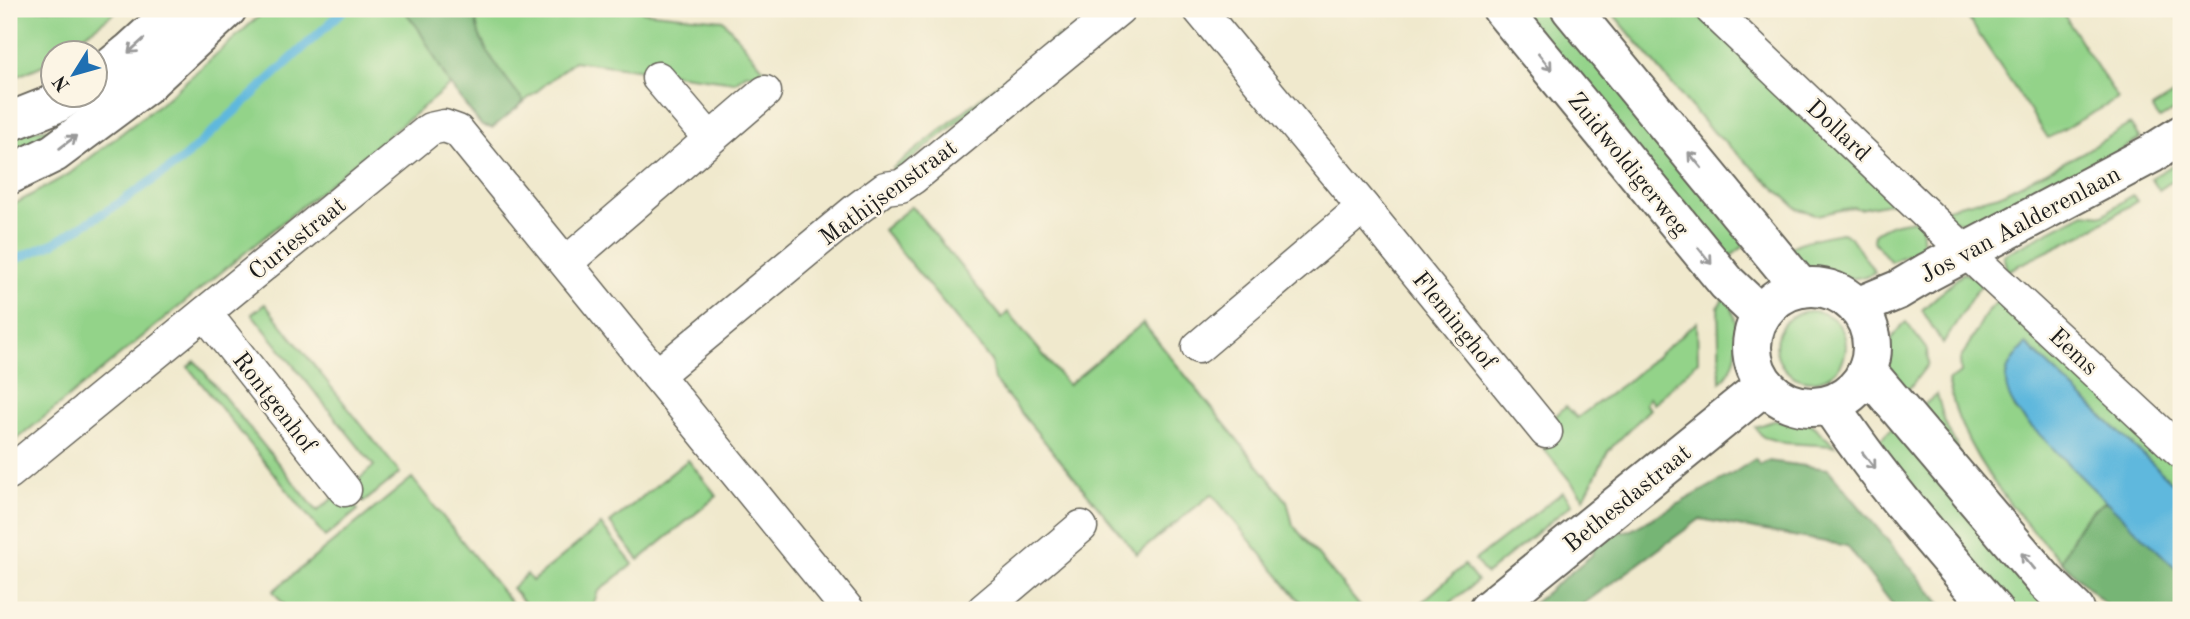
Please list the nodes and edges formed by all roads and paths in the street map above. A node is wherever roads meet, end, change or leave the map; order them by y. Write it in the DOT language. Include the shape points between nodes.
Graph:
graph roads {
  1 [pos="177,9"];
  2 [pos="227,9"];
  3 [pos="1119,9"];
  4 [pos="1199,9"];
  5 [pos="1502,9"];
  6 [pos="1571,9"];
  7 [pos="1711,9"];
  8 [pos="108,70"];
  9 [pos="658,78"];
  10 [pos="765,92"];
  11 [pos="44,108"];
  12 [pos="9,122"];
  13 [pos="2181,135"];
  14 [pos="710,139"];
  15 [pos="9,175"];
  16 [pos="1363,207"];
  17 [pos="1966,252"];
  18 [pos="566,262"];
  19 [pos="1801,288"];
  20 [pos="1857,307"];
  21 [pos="205,313"];
  22 [pos="1761,315"];
  23 [pos="1198,347"];
  24 [pos="1867,371"];
  25 [pos="657,375"];
  26 [pos="1765,385"];
  27 [pos="1830,405"];
  28 [pos="1546,432"];
  29 [pos="2181,452"];
  30 [pos="9,473"];
  31 [pos="345,490"];
  32 [pos="1081,527"];
  33 [pos="848,610"];
  34 [pos="983,610"];
  35 [pos="1488,610"];
  36 [pos="1993,610"];
  37 [pos="2075,610"];
  1 -- 8 [label="main road, one-way"];
  15 -- 2 [label="main road, one-way" via="54,153 144,86"];
  3 -- 25 [label="street, Mathijsenstraat" via="913,178 886,188 857,209"];
  4 -- 16 [label="street, Fleminghof"];
  5 -- 22 [label="main road, Zuidwoldigerweg, one-way" via="1727,283"];
  19 -- 6 [label="main road, one-way"];
  7 -- 17 [label="street, Dollard"];
  9 -- 14 [label="street"];
  10 -- 14 [label="street"];
  11 -- 12 [label="main road"];
  13 -- 17 [label="main road, Jos van Aalderenlaan"];
  14 -- 18 [label="street"];
  16 -- 23 [label="street"];
  16 -- 28 [label="street, Fleminghof"];
  17 -- 20 [label="main road, Jos van Aalderenlaan"];
  17 -- 29 [label="street, Eems"];
  18 -- 21 [label="street, Curiestraat" via="458,131 444,126 430,129"];
  18 -- 25 [label="street, Curiestraat"];
  19 -- 20 [label="main road" via="1831,290"];
  19 -- 22 [label="main road" via="1773,301"];
  20 -- 24 [label="main road" via="1871,338"];
  21 -- 30 [label="street, Curiestraat"];
  21 -- 31 [label="street, Rontgenhof"];
  22 -- 26 [label="main road" via="1752,351 1755,369"];
  24 -- 27 [label="main road" via="1858,386"];
  37 -- 24 [label="main road, one-way" via="2045,581"];
  25 -- 33 [label="street, Curiestraat"];
  26 -- 27 [label="main road" via="1778,398 1796,405"];
  26 -- 35 [label="main road, Bethesdastraat"];
  27 -- 36 [label="main road, one-way" via="1929,536"];
  32 -- 34 [label="street"];
}
